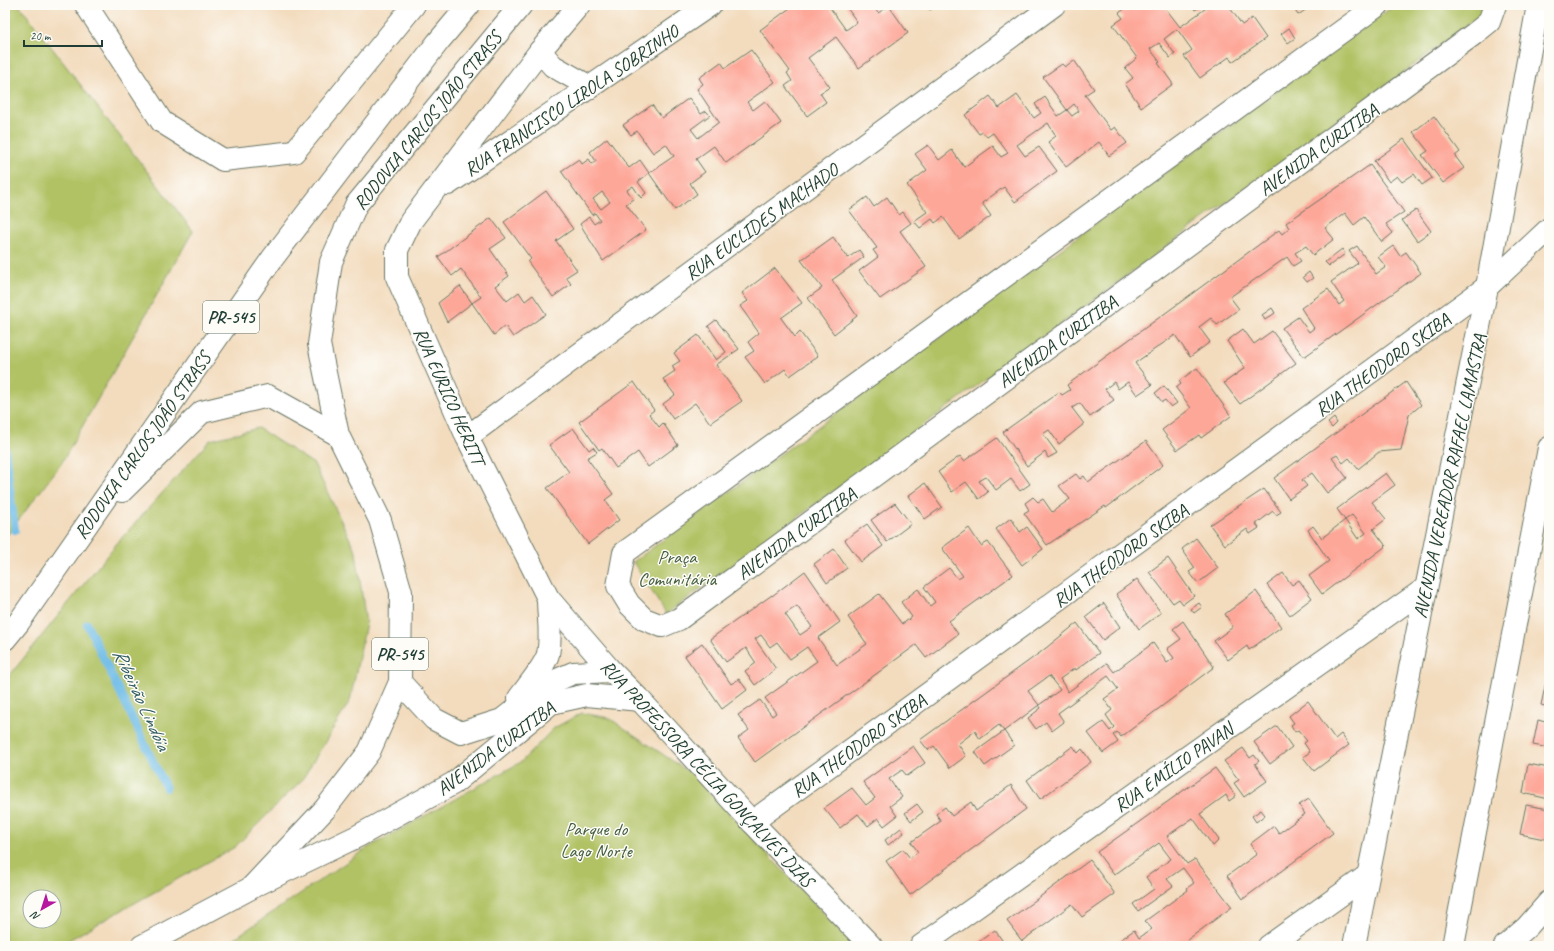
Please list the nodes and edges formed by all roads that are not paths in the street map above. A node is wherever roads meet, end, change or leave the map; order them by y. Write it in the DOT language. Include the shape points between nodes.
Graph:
graph roads {
  1 [pos="86,5"];
  2 [pos="414,5"];
  3 [pos="469,5"];
  4 [pos="521,5"];
  5 [pos="579,5"];
  6 [pos="710,5"];
  7 [pos="1054,5"];
  8 [pos="1378,5"];
  9 [pos="1495,5"];
  10 [pos="1538,5"];
  11 [pos="540,51"];
  12 [pos="590,87"];
  13 [pos="432,194"];
  14 [pos="1549,229"];
  15 [pos="1487,287"];
  16 [pos="338,435"];
  17 [pos="467,438"];
  18 [pos="1549,448"];
  19 [pos="83,530"];
  20 [pos="1426,588"];
  21 [pos="548,598"];
  22 [pos="5,639"];
  23 [pos="611,671"];
  24 [pos="400,682"];
  25 [pos="640,700"];
  26 [pos="502,720"];
  27 [pos="752,822"];
  28 [pos="1367,876"];
  29 [pos="250,888"];
  30 [pos="1549,902"];
  31 [pos="142,946"];
  32 [pos="871,946"];
  33 [pos="921,946"];
  34 [pos="1269,946"];
  35 [pos="1354,946"];
  36 [pos="1453,946"];
  37 [pos="1505,946"];
  1 -- 2 [label="main road" via="162,122 223,160 294,152"];
  3 -- 19 [label="main road, RODOVIA CARLOS JOÃO STRASS / PR-545" via="272,259"];
  4 -- 16 [label="main road, RODOVIA CARLOS JOÃO STRASS / PR-545" via="356,205 331,262 319,344"];
  5 -- 11 [label="main road, RUA EURICO HERITT"];
  6 -- 12 [label="main road, RUA FRANCISCO LIROLA SOBRINHO"];
  7 -- 17 [label="main road, RUA EUCLIDES MACHADO"];
  8 -- 9 [label="main road, AVENIDA CURITIBA" via="624,554 618,586 629,604 644,619 662,626 679,619 1474,34 1489,22"];
  10 -- 15 [label="main road, AVENIDA VEREADOR RAFAEL LAMASTRA"];
  11 -- 12 [label="main road" via="553,66"];
  11 -- 13 [label="main road, RUA EURICO HERITT"];
  12 -- 13 [label="main road, RUA FRANCISCO LIROLA SOBRINHO"];
  13 -- 17 [label="main road, RUA EURICO HERITT" via="411,221 397,250 397,277"];
  14 -- 15 [label="main road, RUA THEODORO SKIBA"];
  15 -- 20 [label="main road, AVENIDA VEREADOR RAFAEL LAMASTRA"];
  15 -- 27 [label="main road, RUA THEODORO SKIBA"];
  16 -- 19 [label="main road" via="268,396 202,412"];
  16 -- 24 [label="main road, RODOVIA CARLOS JOÃO STRASS / PR-545" via="380,520 401,592"];
  17 -- 21 [label="main road, RUA EURICO HERITT"];
  18 -- 36 [label="main road"];
  19 -- 22 [label="main road, RODOVIA CARLOS JOÃO STRASS / PR-545"];
  20 -- 28 [label="main road, AVENIDA VEREADOR RAFAEL LAMASTRA"];
  20 -- 33 [label="main road, RUA EMÍLIO PAVAN"];
  21 -- 23 [label="main road, RUA PROFESSORA CÉLIA GONÇALVES DIAS"];
  21 -- 26 [label="main road" via="547,655 533,680"];
  23 -- 25 [label="main road, RUA PROFESSORA CÉLIA GONÇALVES DIAS"];
  23 -- 26 [label="main road, AVENIDA CURITIBA" via="573,673 548,684"];
  24 -- 26 [label="main road, AVENIDA CURITIBA" via="434,719 461,733"];
  24 -- 29 [label="main road, RODOVIA CARLOS JOÃO STRASS / PR-545" via="369,752 325,808"];
  25 -- 27 [label="main road, RUA PROFESSORA CÉLIA GONÇALVES DIAS"];
  25 -- 29 [label="main road, AVENIDA CURITIBA" via="587,694 551,703 454,783 358,836"];
  27 -- 32 [label="main road, RUA PROFESSORA CÉLIA GONÇALVES DIAS"];
  28 -- 34 [label="main road"];
  28 -- 35 [label="main road, AVENIDA VEREADOR RAFAEL LAMASTRA"];
  29 -- 31 [label="main road, RODOVIA CARLOS JOÃO STRASS / PR-545"];
  30 -- 37 [label="main road" via="1527,927"];
}
